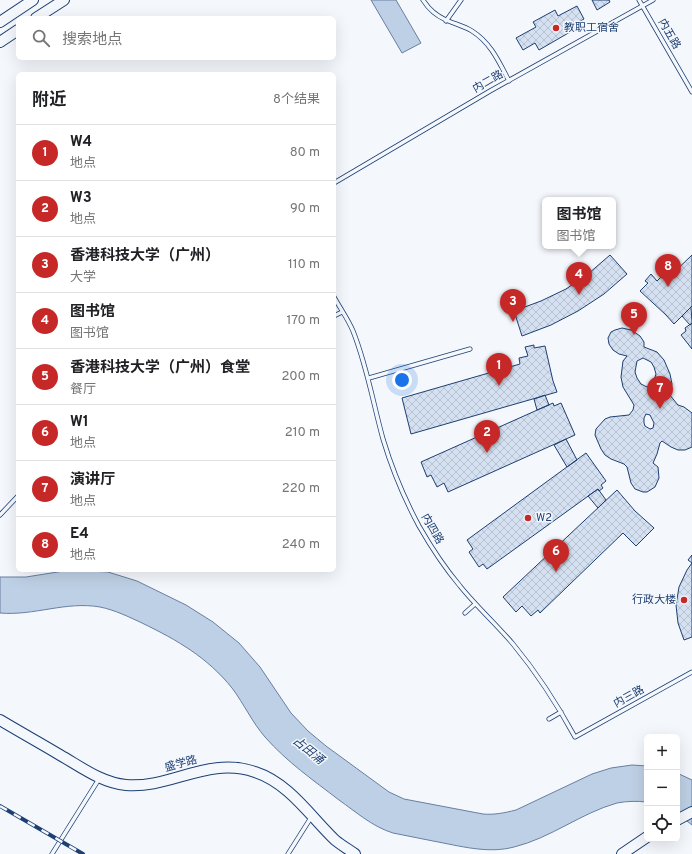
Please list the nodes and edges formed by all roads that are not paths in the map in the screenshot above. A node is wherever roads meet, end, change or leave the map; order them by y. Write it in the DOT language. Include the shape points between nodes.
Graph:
graph roads {
  1 [pos="33,0"];
  2 [pos="64,0"];
  3 [pos="423,0"];
  4 [pos="462,0"];
  5 [pos="640,0"];
  6 [pos="653,0"];
  7 [pos="643,5"];
  8 [pos="39,16"];
  9 [pos="446,21"];
  10 [pos="0,22"];
  11 [pos="16,31"];
  12 [pos="0,42"];
  13 [pos="509,80"];
  14 [pos="692,92"];
  15 [pos="336,182"];
  16 [pos="336,300"];
  17 [pos="342,312"];
  18 [pos="336,315"];
  19 [pos="470,349"];
  20 [pos="369,378"];
  21 [pos="16,498"];
  22 [pos="0,515"];
  23 [pos="475,604"];
  24 [pos="465,613"];
  25 [pos="692,672"];
  26 [pos="561,712"];
  27 [pos="549,719"];
  28 [pos="0,720"];
  29 [pos="575,737"];
  30 [pos="100,778"];
  31 [pos="692,812"];
  32 [pos="312,816"];
  33 [pos="680,818"];
  34 [pos="644,839"];
  35 [pos="636,844"];
  36 [pos="52,854"];
  37 [pos="288,854"];
  38 [pos="355,854"];
  39 [pos="622,854"];
  40 [pos="632,854"];
  1 -- 10 [label="street"];
  2 -- 8 [label="street"];
  3 -- 9 [label="lane"];
  4 -- 9 [label="lane"];
  5 -- 7 [label="lane, 内五路"];
  6 -- 7 [label="lane, 内二路"];
  7 -- 13 [label="lane, 内二路"];
  7 -- 14 [label="lane, 内五路"];
  9 -- 13 [label="lane" via="468,29 487,43"];
  11 -- 12 [label="street"];
  13 -- 15 [label="lane, 内二路"];
  16 -- 17 [label="lane, 内四路"];
  17 -- 18 [label="lane"];
  17 -- 20 [label="lane, 内四路" via="353,331"];
  19 -- 20 [label="lane"];
  20 -- 23 [label="lane, 内四路" via="383,438 409,505 445,567"];
  21 -- 22 [label="lane"];
  23 -- 24 [label="lane"];
  23 -- 26 [label="lane, 内四路" via="530,666"];
  25 -- 29 [label="lane, 内三路"];
  26 -- 27 [label="lane"];
  26 -- 29 [label="lane, 内四路"];
  28 -- 30 [label="street, 盛学路"];
  30 -- 32 [label="street, 盛学路" via="109,782 142,785 208,769 230,767 255,772 277,782"];
  30 -- 36 [label="lane"];
  31 -- 33 [label="street"];
  32 -- 37 [label="lane"];
  32 -- 38 [label="street, 盛学路" via="336,841"];
  34 -- 35 [label="street"];
  35 -- 39 [label="street"];
  35 -- 40 [label="street"];
}
